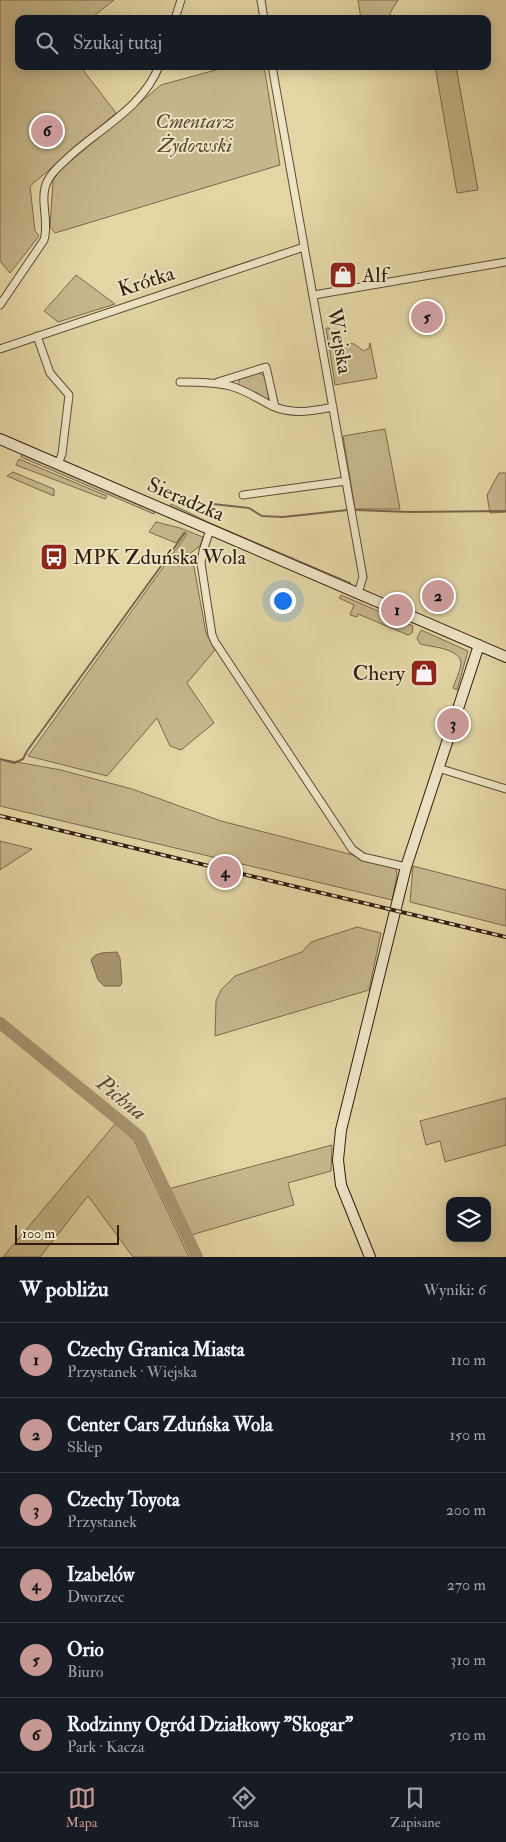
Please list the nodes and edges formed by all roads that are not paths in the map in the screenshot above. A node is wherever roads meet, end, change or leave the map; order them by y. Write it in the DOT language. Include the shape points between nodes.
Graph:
graph roads {
  1 [pos="181,0"];
  2 [pos="261,0"];
  3 [pos="176,15"];
  4 [pos="263,15"];
  5 [pos="157,70"];
  6 [pos="273,70"];
  7 [pos="304,247"];
  8 [pos="506,262"];
  9 [pos="314,295"];
  10 [pos="0,305"];
  11 [pos="38,336"];
  12 [pos="0,349"];
  13 [pos="180,382"];
  14 [pos="215,383"];
  15 [pos="275,407"];
  16 [pos="334,407"];
  17 [pos="0,439"];
  18 [pos="58,464"];
  19 [pos="346,481"];
  20 [pos="243,495"];
  21 [pos="210,530"];
  22 [pos="358,593"];
  23 [pos="479,645"];
  24 [pos="506,656"];
  25 [pos="438,768"];
  26 [pos="506,789"];
  27 [pos="406,867"];
  28 [pos="370,1257"];
  1 -- 3 [label="street"];
  2 -- 4 [label="street"];
  5 -- 10 [label="street" via="137,100 53,172 44,189 44,240"];
  6 -- 7 [label="street, Wiejska"];
  7 -- 9 [label="street, Wiejska"];
  7 -- 11 [label="street, Krótka"];
  8 -- 9 [label="street"];
  9 -- 16 [label="street, Wiejska"];
  11 -- 12 [label="street, Krótka"];
  11 -- 18 [label="street" via="50,373 69,395"];
  13 -- 14 [label="street"];
  14 -- 15 [label="street" via="246,391"];
  14 -- 15 [label="street" via="266,368"];
  15 -- 16 [label="street" via="293,412"];
  16 -- 19 [label="street, Wiejska"];
  17 -- 18 [label="street, Sieradzka"];
  18 -- 21 [label="street, Sieradzka"];
  19 -- 20 [label="street"];
  19 -- 22 [label="street, Wiejska" via="362,577"];
  21 -- 22 [label="street, Sieradzka"];
  21 -- 27 [label="street" via="201,566 215,642 352,849 363,857"];
  22 -- 23 [label="street, Sieradzka"];
  23 -- 24 [label="street, Sieradzka"];
  23 -- 25 [label="street"];
  25 -- 26 [label="street"];
  25 -- 27 [label="street"];
  27 -- 28 [label="street" via="339,1147 341,1185"];
}
